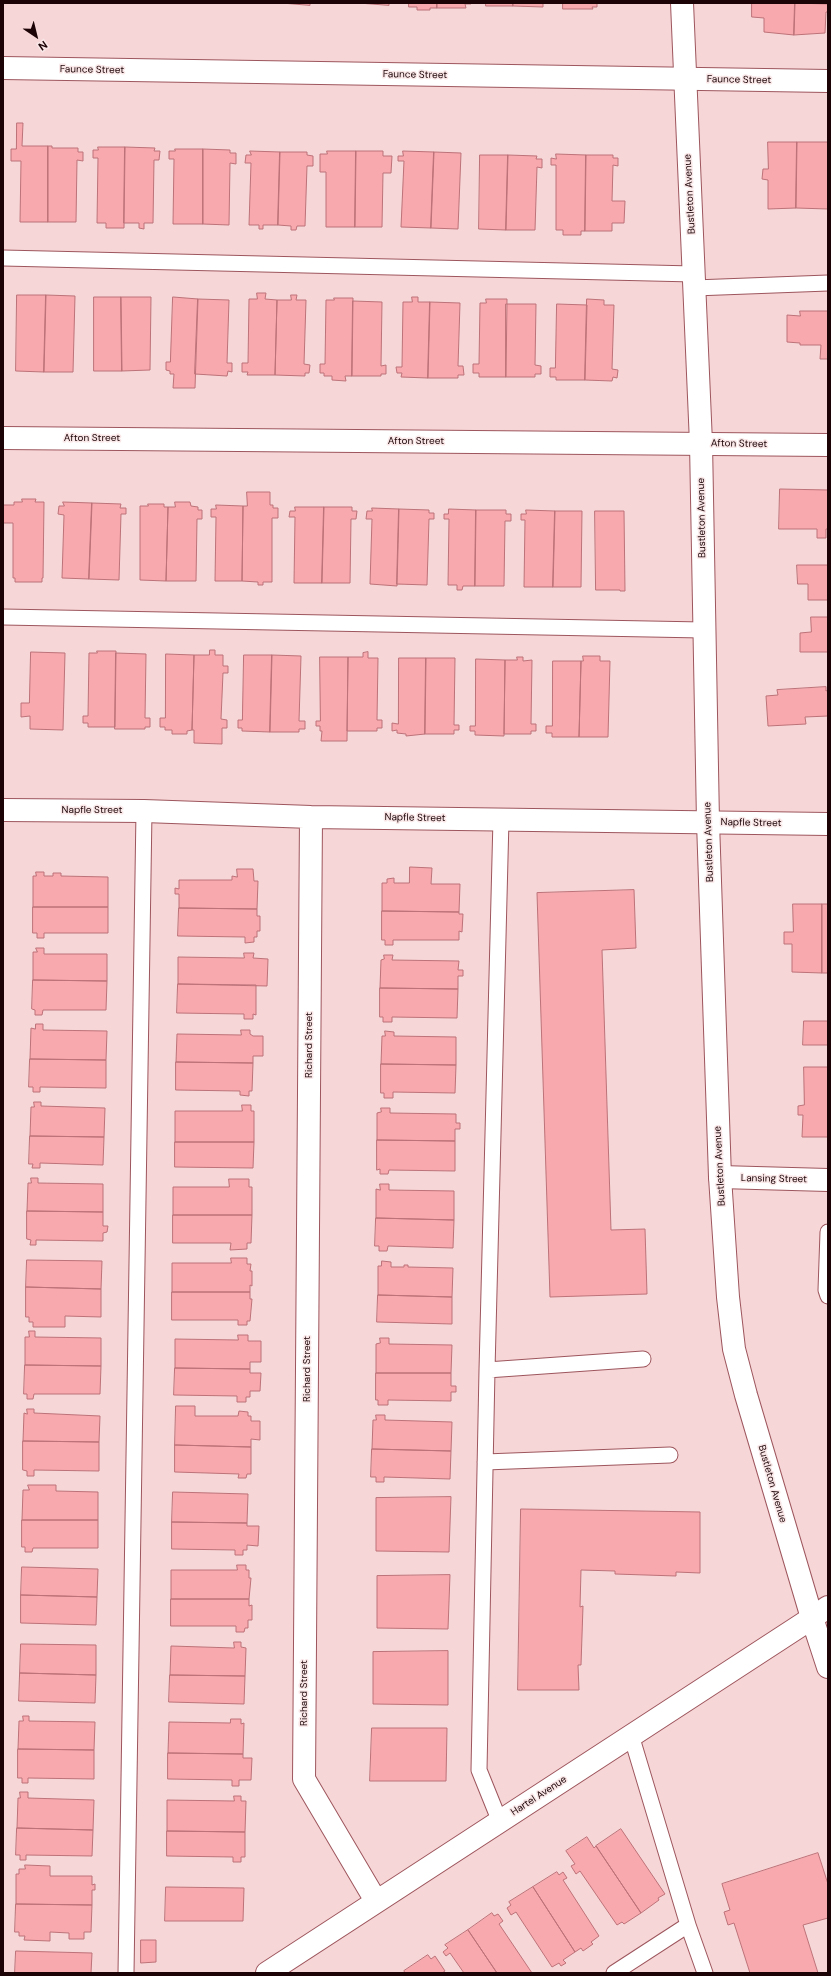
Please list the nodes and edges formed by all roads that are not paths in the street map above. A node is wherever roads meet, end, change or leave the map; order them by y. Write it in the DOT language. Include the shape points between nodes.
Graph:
graph roads {
  1 [pos="682,3"];
  2 [pos="3,68"];
  3 [pos="685,80"];
  4 [pos="828,82"];
  5 [pos="3,258"];
  6 [pos="694,281"];
  7 [pos="828,283"];
  8 [pos="3,438"];
  9 [pos="702,443"];
  10 [pos="828,445"];
  11 [pos="3,617"];
  12 [pos="703,630"];
  13 [pos="3,810"];
  14 [pos="144,811"];
  15 [pos="311,817"];
  16 [pos="501,819"];
  17 [pos="708,822"];
  18 [pos="828,824"];
  19 [pos="720,1177"];
  20 [pos="828,1180"];
  21 [pos="828,1232"];
  22 [pos="828,1251"];
  23 [pos="828,1296"];
  24 [pos="643,1359"];
  25 [pos="487,1370"];
  26 [pos="670,1455"];
  27 [pos="485,1462"];
  28 [pos="820,1613"];
  29 [pos="828,1667"];
  30 [pos="631,1735"];
  31 [pos="500,1822"];
  32 [pos="376,1901"];
  33 [pos="688,1926"];
  34 [pos="126,1973"];
  35 [pos="267,1973"];
  36 [pos="614,1973"];
  37 [pos="705,1973"];
  1 -- 3 [label="street, Bustleton Avenue"];
  2 -- 3 [label="street, Faunce Street"];
  3 -- 4 [label="street, Faunce Street"];
  3 -- 6 [label="street, Bustleton Avenue"];
  5 -- 6 [label="lane"];
  6 -- 7 [label="lane"];
  6 -- 9 [label="street, Bustleton Avenue"];
  8 -- 9 [label="street, Afton Street"];
  9 -- 10 [label="street, Afton Street"];
  9 -- 12 [label="street, Bustleton Avenue"];
  11 -- 12 [label="lane"];
  12 -- 17 [label="street, Bustleton Avenue"];
  13 -- 14 [label="street, Napfle Street"];
  14 -- 15 [label="street, Napfle Street"];
  14 -- 34 [label="lane"];
  15 -- 16 [label="street, Napfle Street"];
  15 -- 32 [label="street, Richard Street" via="304,1779"];
  16 -- 17 [label="street, Napfle Street"];
  16 -- 25 [label="lane"];
  17 -- 18 [label="street, Napfle Street"];
  17 -- 19 [label="street, Bustleton Avenue"];
  19 -- 20 [label="street, Lansing Street"];
  19 -- 28 [label="street, Bustleton Avenue" via="734,1349 746,1395"];
  21 -- 22 [label="lane"];
  22 -- 23 [label="lane"];
  24 -- 25 [label="lane"];
  25 -- 27 [label="lane"];
  26 -- 27 [label="lane"];
  27 -- 31 [label="lane" via="480,1770"];
  28 -- 29 [label="street, Bustleton Avenue"];
  28 -- 30 [label="street, Hartel Avenue"];
  30 -- 31 [label="street, Hartel Avenue"];
  30 -- 33 [label="lane"];
  31 -- 32 [label="street, Hartel Avenue"];
  32 -- 35 [label="street, Hartel Avenue"];
  33 -- 36 [label="lane"];
  33 -- 37 [label="lane"];
}
